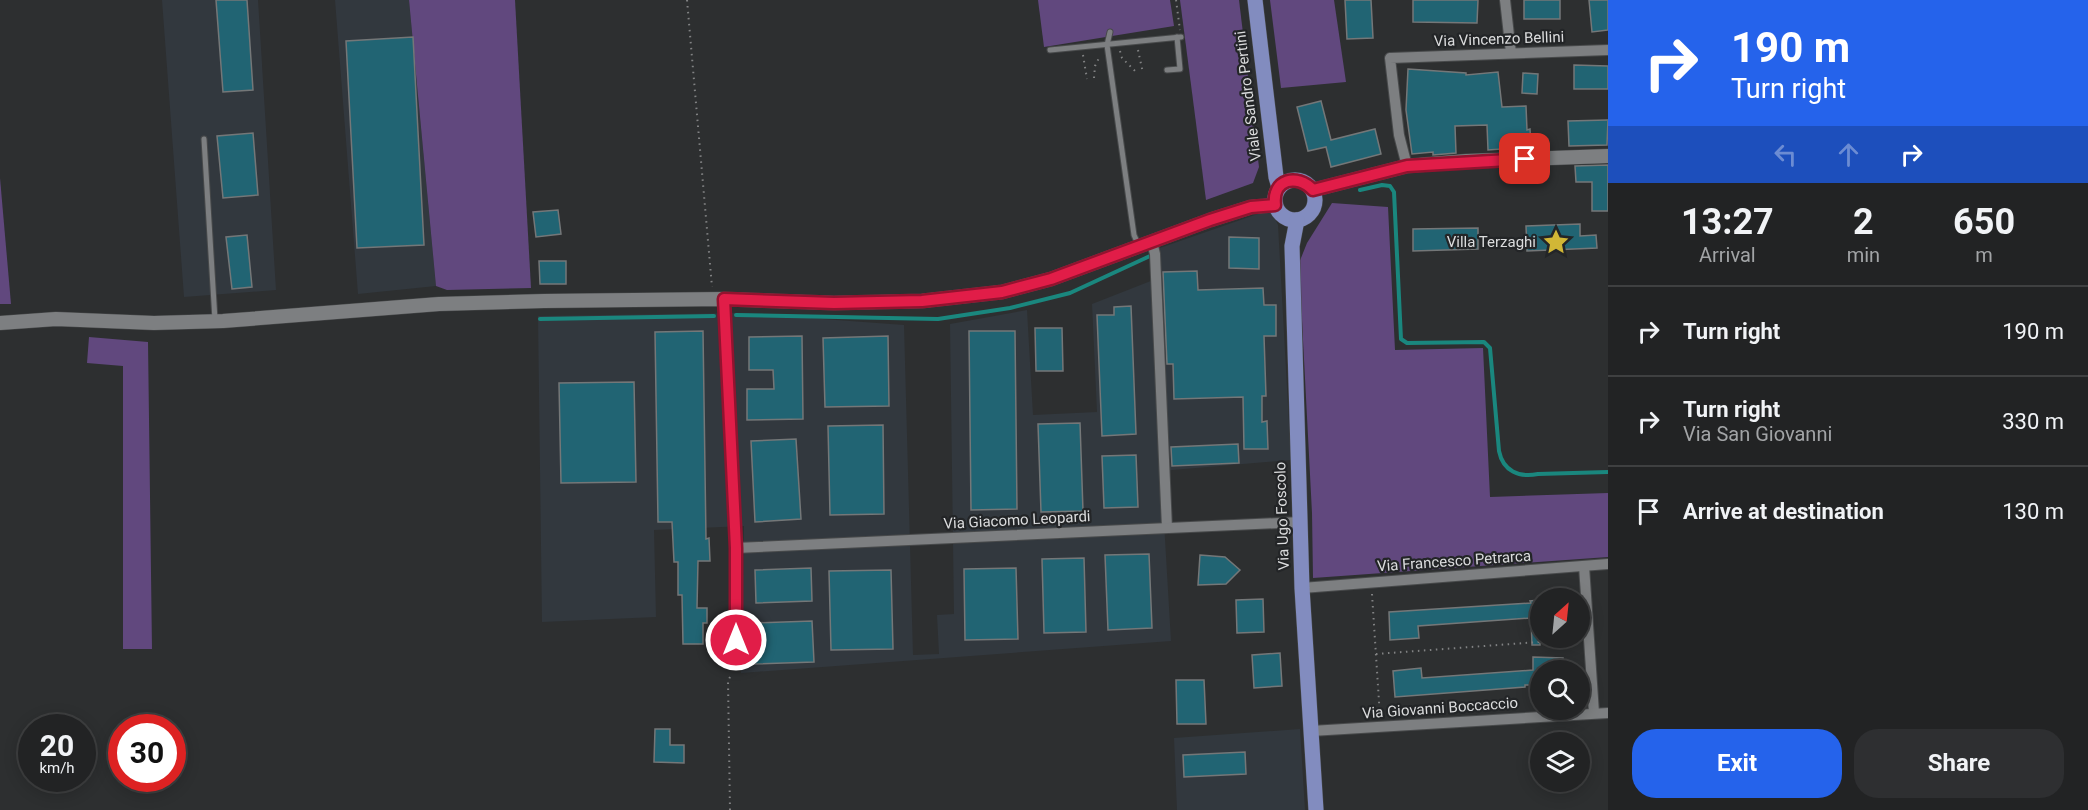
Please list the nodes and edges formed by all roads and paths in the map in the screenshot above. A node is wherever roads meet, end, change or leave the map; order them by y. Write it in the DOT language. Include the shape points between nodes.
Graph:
graph roads {
  1 [pos="687,0"];
  2 [pos="1176,0"];
  3 [pos="1255,0"];
  4 [pos="1505,0"];
  5 [pos="1110,32"];
  6 [pos="1179,37"];
  7 [pos="1137,42"];
  8 [pos="1107,45"];
  9 [pos="1082,47"];
  10 [pos="1050,50"];
  11 [pos="1608,50"];
  12 [pos="1511,53"];
  13 [pos="1099,57"];
  14 [pos="1122,58"];
  15 [pos="1167,70"];
  16 [pos="1143,73"];
  17 [pos="1138,74"];
  18 [pos="1094,78"];
  19 [pos="1087,79"];
  20 [pos="204,139"];
  21 [pos="1608,156"];
  22 [pos="1407,166"];
  23 [pos="1279,187"];
  24 [pos="1313,190"];
  25 [pos="1275,205"];
  26 [pos="1297,220"];
  27 [pos="1146,244"];
  28 [pos="719,299"];
  29 [pos="215,321"];
  30 [pos="0,323"];
  31 [pos="1300,522"];
  32 [pos="1167,528"];
  33 [pos="736,548"];
  34 [pos="1608,564"];
  35 [pos="1584,566"];
  36 [pos="1371,582"];
  37 [pos="1302,588"];
  38 [pos="1586,588"];
  39 [pos="1530,643"];
  40 [pos="1590,648"];
  41 [pos="1376,654"];
  42 [pos="736,663"];
  43 [pos="1608,712"];
  44 [pos="1594,713"];
  45 [pos="1381,727"];
  46 [pos="1311,731"];
  47 [pos="730,810"];
  48 [pos="1316,810"];
  1 -- 28 [label="path"];
  2 -- 6 [label="path"];
  3 -- 23 [label="main road, Viale Sandro Pertini"];
  4 -- 12 [label="street"];
  5 -- 8 [label="lane"];
  6 -- 7 [label="lane"];
  6 -- 15 [label="lane" via="1180,69"];
  7 -- 8 [label="lane"];
  7 -- 16 [label="path"];
  8 -- 9 [label="lane"];
  8 -- 27 [label="lane" via="1134,235"];
  9 -- 10 [label="lane"];
  9 -- 19 [label="path"];
  11 -- 12 [label="street, Via Vincenzo Bellini"];
  12 -- 22 [label="street, Via Vincenzo Bellini" via="1390,58 1399,135"];
  13 -- 18 [label="path"];
  14 -- 17 [label="path"];
  20 -- 29 [label="lane"];
  21 -- 22 [label="street"];
  22 -- 24 [label="street"];
  23 -- 24 [label="main road" via="1300,180"];
  23 -- 25 [label="main road"];
  24 -- 26 [label="main road" via="1313,208"];
  25 -- 26 [label="main road" via="1282,216"];
  25 -- 27 [label="street" via="1251,207"];
  26 -- 31 [label="main road, Via Ugo Foscolo" via="1292,246"];
  27 -- 28 [label="street" via="1051,279 964,297 834,303"];
  27 -- 32 [label="street" via="1155,254"];
  28 -- 29 [label="street" via="439,304"];
  28 -- 33 [label="street"];
  29 -- 30 [label="street" via="56,319"];
  31 -- 32 [label="street, Via Giacomo Leopardi"];
  31 -- 37 [label="main road, Via Ugo Foscolo"];
  32 -- 33 [label="street, Via Giacomo Leopardi"];
  33 -- 42 [label="street"];
  34 -- 35 [label="street, Via Francesco Petrarca"];
  35 -- 36 [label="street, Via Francesco Petrarca"];
  35 -- 38 [label="street"];
  36 -- 37 [label="street, Via Francesco Petrarca"];
  36 -- 41 [label="path"];
  37 -- 46 [label="main road, Via Ugo Foscolo"];
  39 -- 41 [label="path"];
  40 -- 44 [label="street"];
  41 -- 45 [label="path"];
  42 -- 47 [label="path" via="728,681"];
  43 -- 44 [label="street, Via Giovanni Boccaccio"];
  44 -- 45 [label="street, Via Giovanni Boccaccio"];
  45 -- 46 [label="street, Via Giovanni Boccaccio"];
  46 -- 48 [label="main road, Via Ugo Foscolo"];
}
